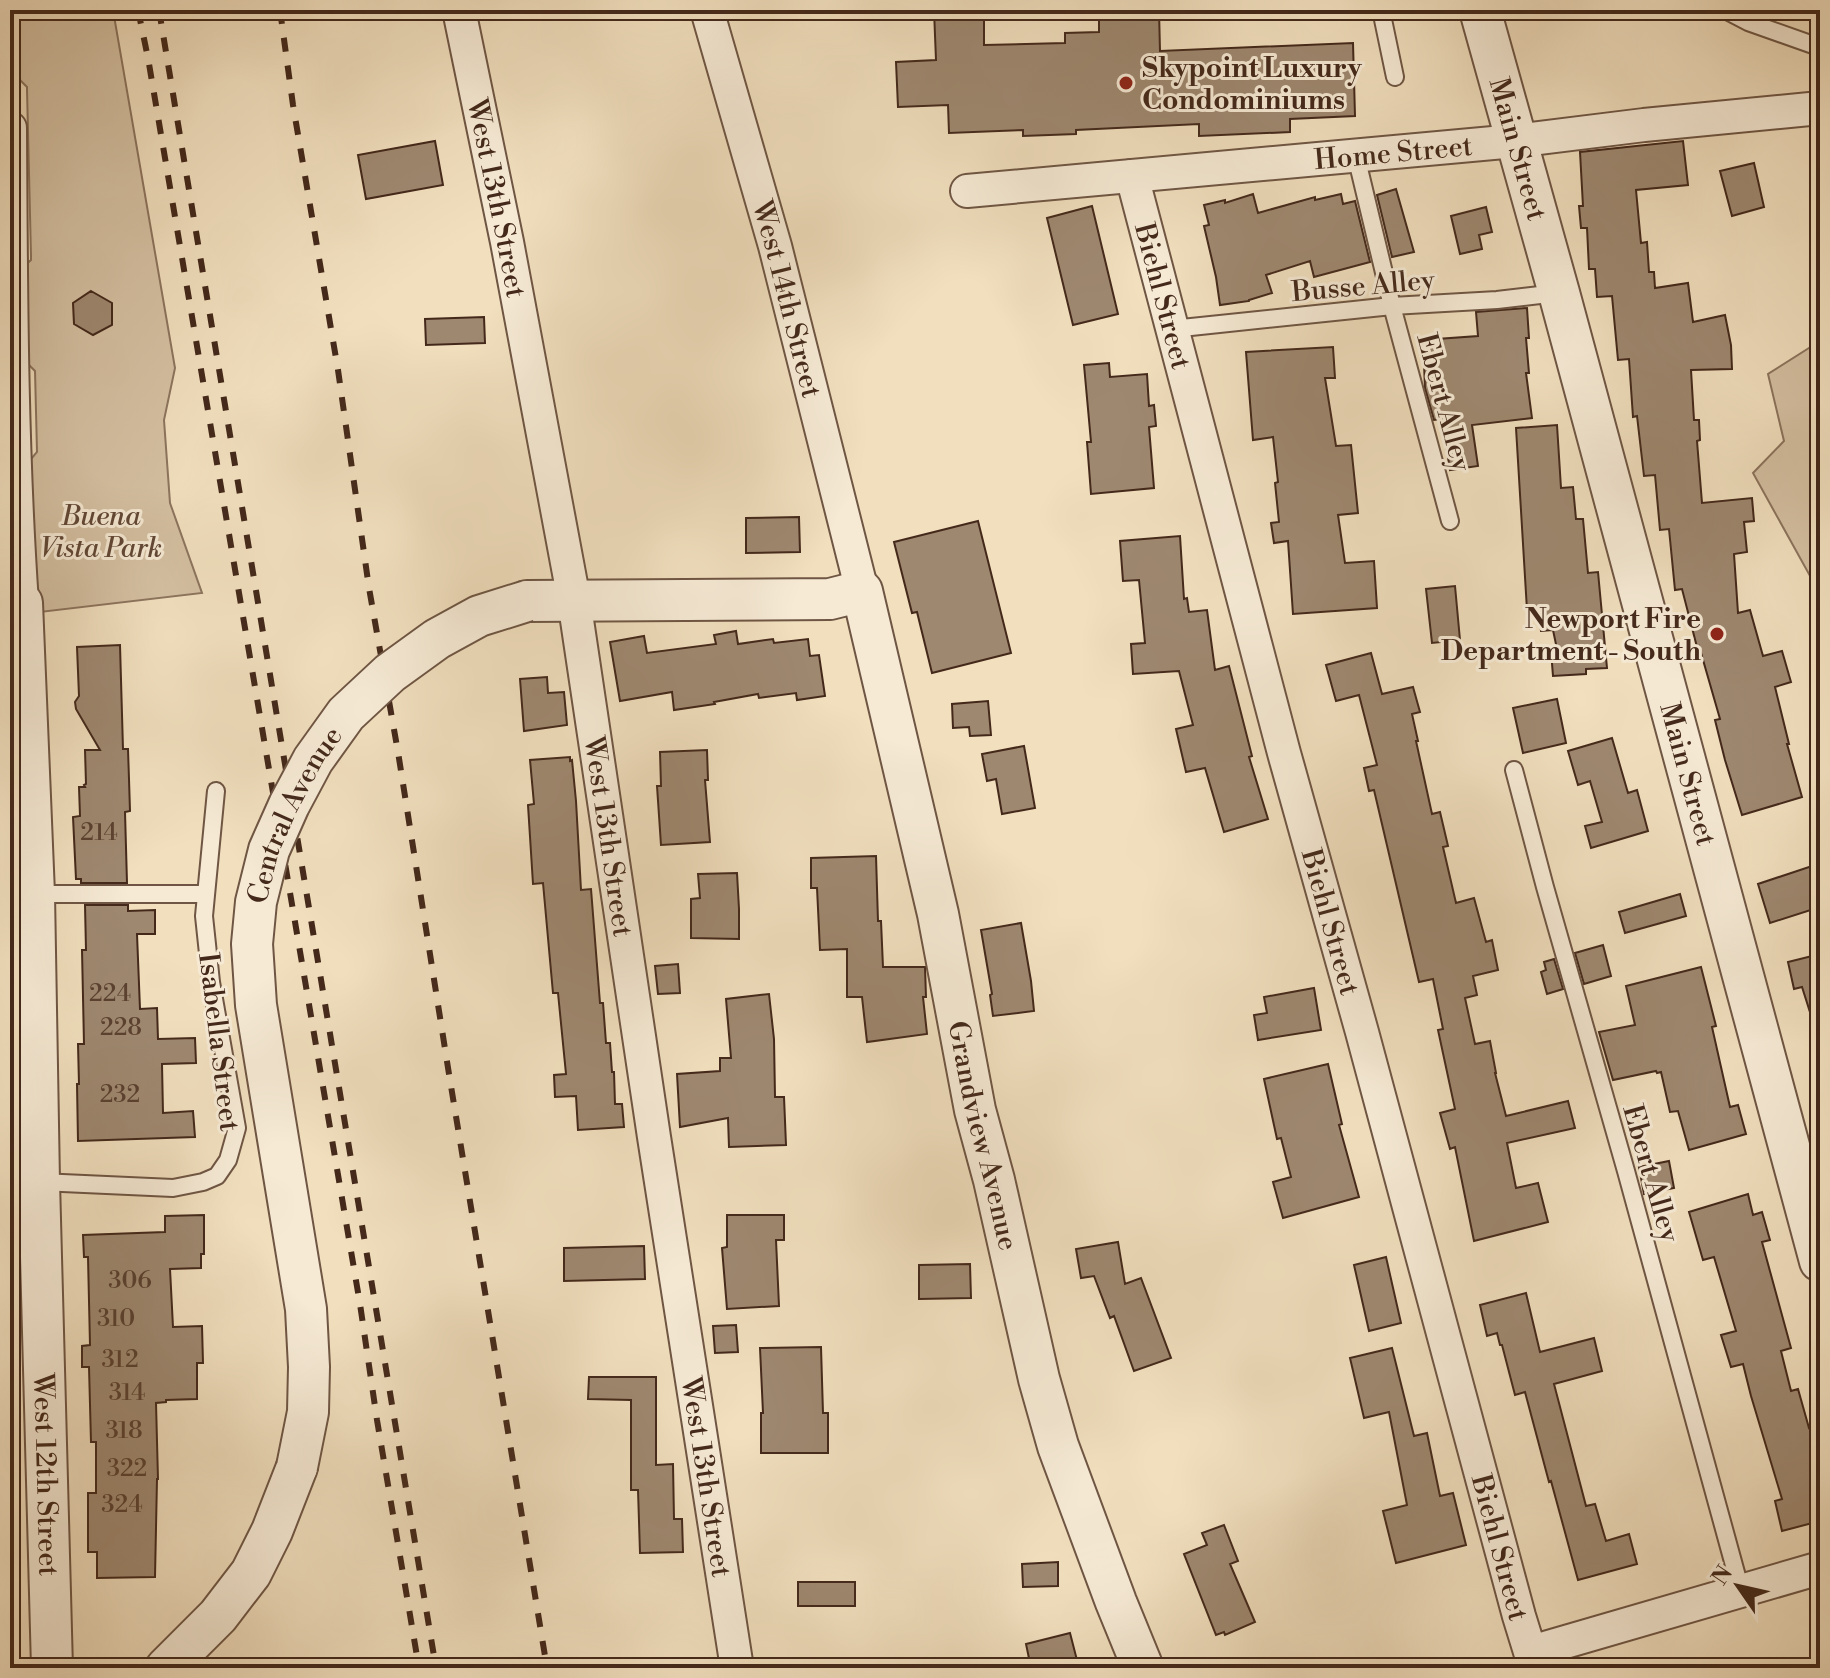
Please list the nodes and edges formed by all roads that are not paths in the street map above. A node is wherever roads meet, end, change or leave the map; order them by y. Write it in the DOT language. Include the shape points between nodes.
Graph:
graph roads {
  1 [pos="459,10"];
  2 [pos="707,10"];
  3 [pos="1381,10"];
  4 [pos="1480,10"];
  5 [pos="1725,10"];
  6 [pos="1820,50"];
  7 [pos="1395,77"];
  8 [pos="1820,108"];
  9 [pos="10,128"];
  10 [pos="1515,141"];
  11 [pos="1356,156"];
  12 [pos="1132,176"];
  13 [pos="967,191"];
  14 [pos="1559,293"];
  15 [pos="1392,306"];
  16 [pos="11,314"];
  17 [pos="1172,329"];
  18 [pos="1450,521"];
  19 [pos="862,591"];
  20 [pos="574,600"];
  21 [pos="16,604"];
  22 [pos="1514,770"];
  23 [pos="216,791"];
  24 [pos="22,894"];
  25 [pos="205,894"];
  26 [pos="24,1182"];
  27 [pos="1815,1219"];
  28 [pos="1820,1261"];
  29 [pos="1820,1568"];
  30 [pos="1741,1591"];
  31 [pos="1533,1660"];
  32 [pos="52,1668"];
  33 [pos="166,1668"];
  34 [pos="737,1668"];
  35 [pos="1143,1668"];
  1 -- 20 [label="street, West 13th Street"];
  2 -- 19 [label="street, West 14th Street" via="775,246"];
  3 -- 7 [label="lane"];
  4 -- 10 [label="street, Main Street"];
  5 -- 6 [label="lane"];
  8 -- 10 [label="street, Home Street"];
  9 -- 16 [label="street, West 12th Street"];
  10 -- 11 [label="street, Home Street"];
  10 -- 14 [label="street, Main Street"];
  11 -- 12 [label="street, Home Street"];
  11 -- 15 [label="lane, Ebert Alley"];
  12 -- 13 [label="street, Home Street"];
  12 -- 17 [label="street, Biehl Street"];
  14 -- 15 [label="lane, Busse Alley"];
  14 -- 27 [label="street, Main Street"];
  15 -- 17 [label="lane, Busse Alley"];
  15 -- 18 [label="lane, Ebert Alley"];
  16 -- 21 [label="street, West 12th Street"];
  17 -- 31 [label="street, Biehl Street"];
  19 -- 20 [label="street, Central Avenue" via="830,599"];
  19 -- 35 [label="street, Grandview Avenue" via="1039,1379 1058,1446"];
  20 -- 33 [label="street, Central Avenue, bridge" via="527,601 479,616 390,673 346,714 313,760 269,850 252,944 256,1005 306,1309 308,1412 297,1467 251,1573 218,1616"];
  20 -- 34 [label="street, West 13th Street"];
  21 -- 24 [label="street, West 12th Street"];
  22 -- 30 [label="lane, Ebert Alley"];
  23 -- 25 [label="lane, Isabella Street"];
  24 -- 25 [label="lane"];
  24 -- 26 [label="street, West 12th Street"];
  25 -- 26 [label="lane, Isabella Street" via="211,982 237,1128 228,1160 217,1176 173,1188"];
  26 -- 32 [label="street, West 12th Street"];
  27 -- 28 [label="street, Main Street"];
  29 -- 30 [label="street"];
  30 -- 31 [label="street"];
}
